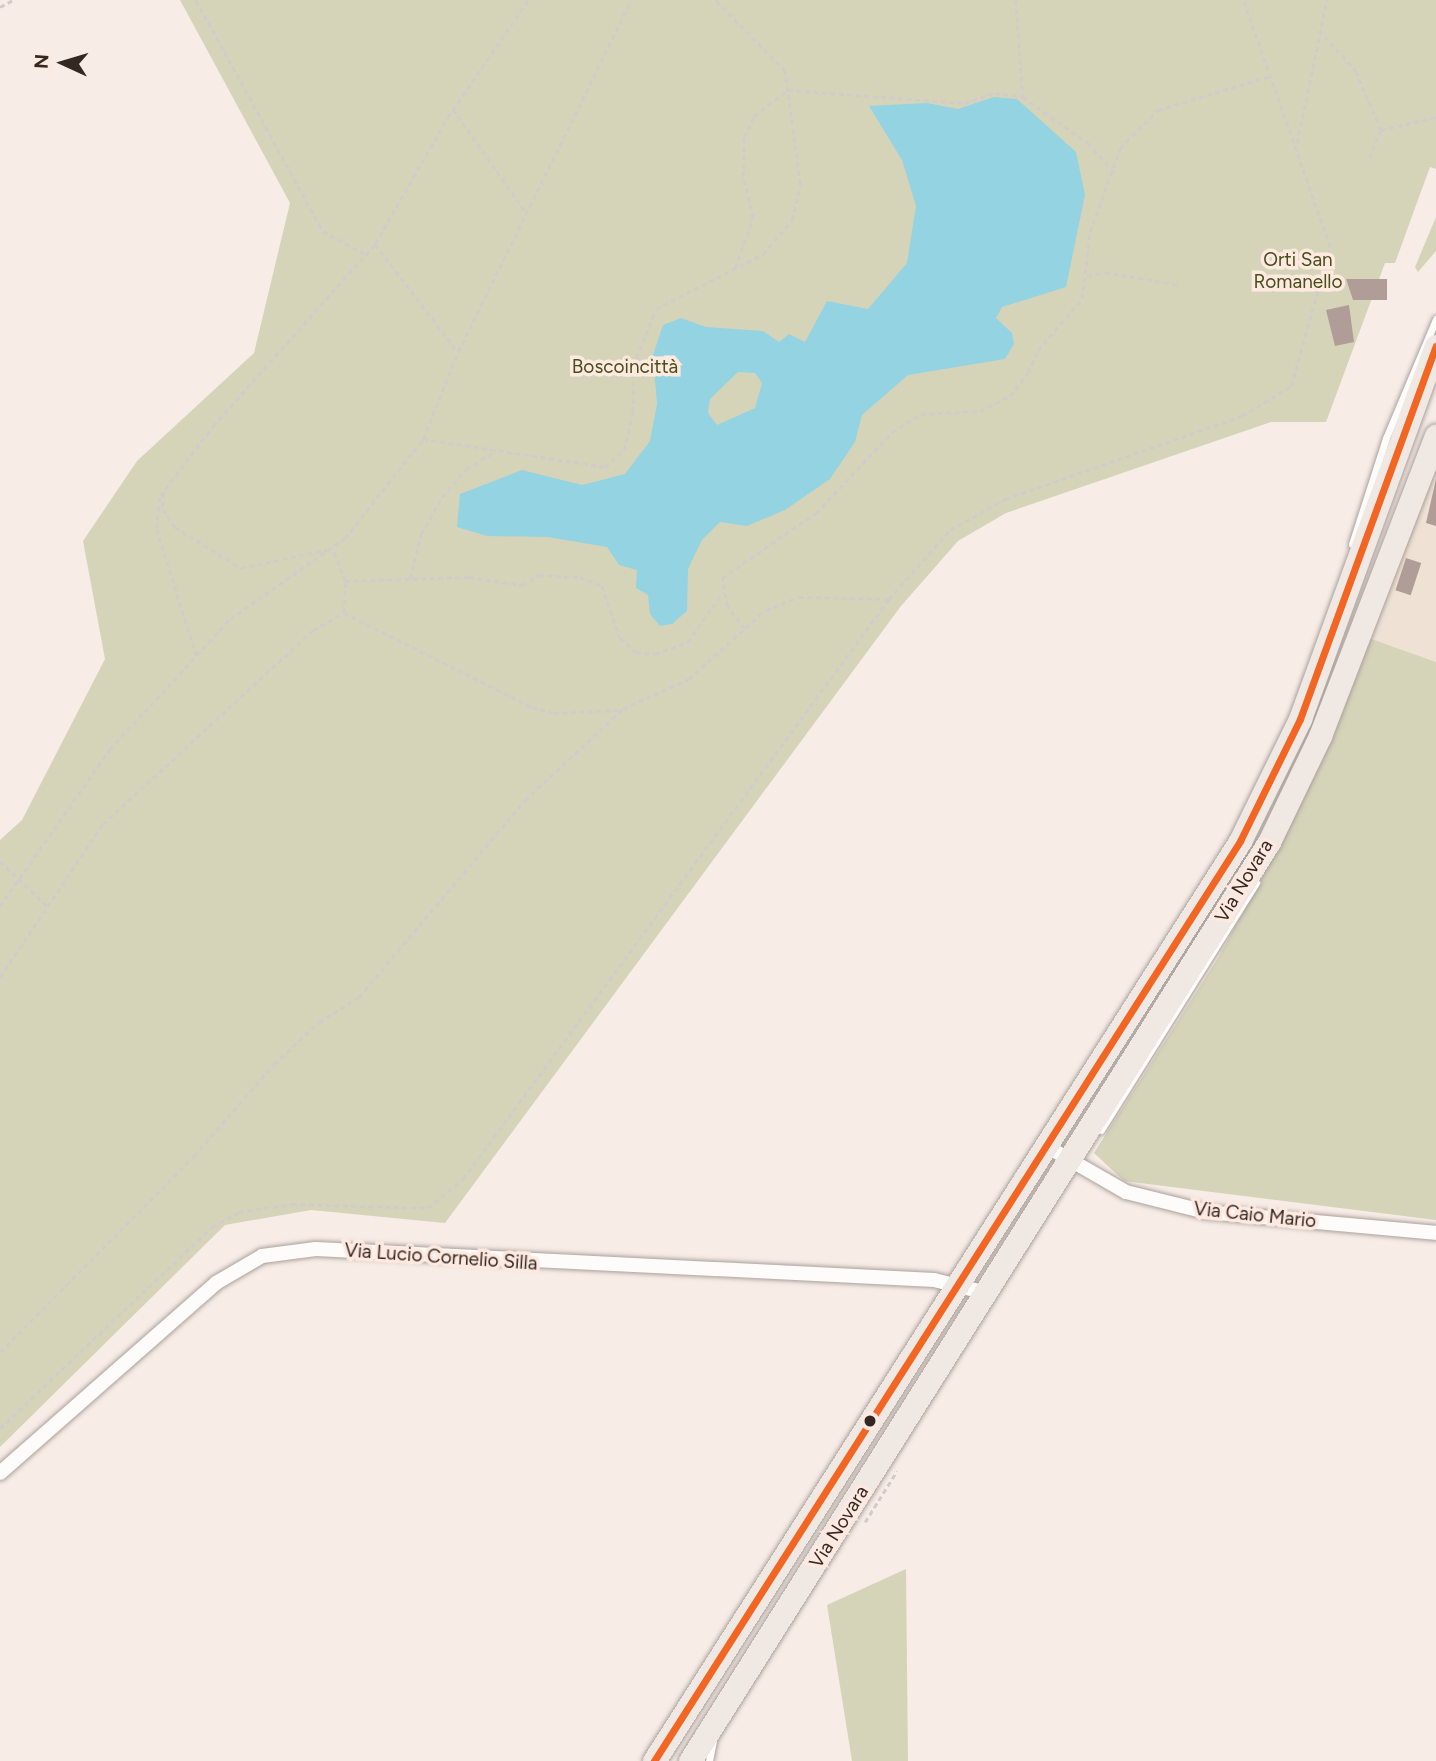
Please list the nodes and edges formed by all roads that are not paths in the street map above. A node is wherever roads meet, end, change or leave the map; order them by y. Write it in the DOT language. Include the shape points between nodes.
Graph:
graph roads {
  1 [pos="1436,319"];
  2 [pos="1436,346"];
  3 [pos="1436,436"];
  4 [pos="1436,442"];
  5 [pos="1043,1152"];
  6 [pos="1073,1158"];
  7 [pos="1436,1233"];
  8 [pos="959,1288"];
  9 [pos="987,1293"];
  10 [pos="0,1473"];
  11 [pos="714,1724"];
  12 [pos="654,1761"];
  13 [pos="690,1761"];
  14 [pos="709,1761"];
  1 -- 5 [label="lane" via="1386,438 1285,731 1203,886 1041,1133"];
  2 -- 5 [label="main road, Via Novara" via="1282,760 1240,841"];
  3 -- 6 [label="main road, Via Novara" via="1320,736 1269,842"];
  4 -- 6 [label="lane" via="1371,632 1296,808 1233,925 1086,1153"];
  5 -- 6 [label="street, Via Caio Mario"];
  5 -- 8 [label="main road, Via Novara"];
  6 -- 7 [label="street, Via Caio Mario" via="1126,1192 1206,1212"];
  6 -- 9 [label="main road, Via Novara"];
  8 -- 9 [label="street"];
  8 -- 10 [label="street, Via Lucio Cornelio Silla" via="933,1280 350,1251 262,1256 216,1283"];
  8 -- 12 [label="main road, Via Novara"];
  9 -- 11 [label="main road, Via Novara"];
  11 -- 13 [label="main road, Via Novara"];
  11 -- 14 [label="lane"];
}
